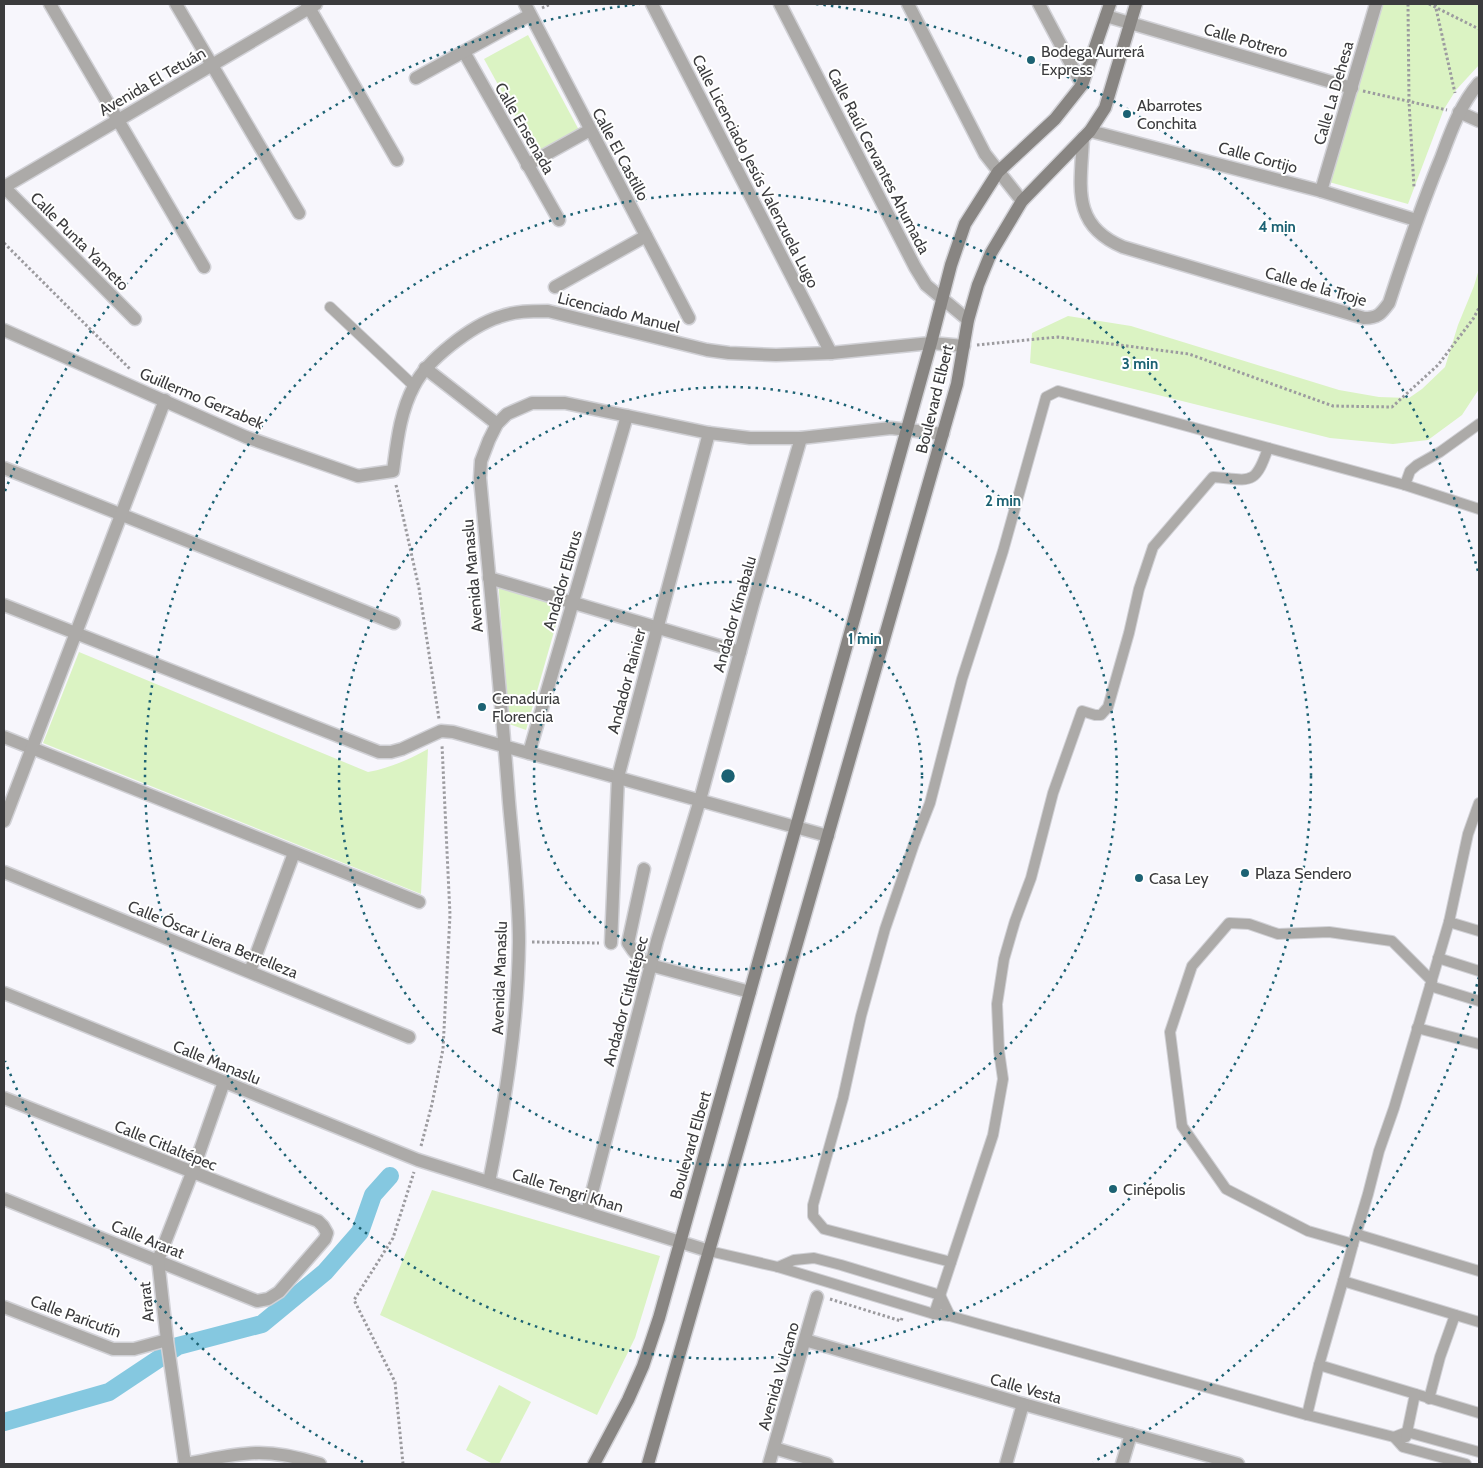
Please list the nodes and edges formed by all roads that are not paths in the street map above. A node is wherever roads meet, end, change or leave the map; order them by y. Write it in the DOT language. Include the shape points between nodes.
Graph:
graph roads {
  1 [pos="50,4"];
  2 [pos="176,4"];
  3 [pos="652,4"];
  4 [pos="780,4"];
  5 [pos="908,4"];
  6 [pos="1039,4"];
  7 [pos="1136,4"];
  8 [pos="1376,4"];
  9 [pos="311,5"];
  10 [pos="528,9"];
  11 [pos="1108,10"];
  12 [pos="1130,24"];
  13 [pos="464,52"];
  14 [pos="212,65"];
  15 [pos="416,78"];
  16 [pos="1479,83"];
  17 [pos="1082,85"];
  18 [pos="1352,88"];
  19 [pos="1459,112"];
  20 [pos="118,120"];
  21 [pos="1479,121"];
  22 [pos="590,130"];
  23 [pos="1087,134"];
  24 [pos="397,160"];
  25 [pos="527,165"];
  26 [pos="998,172"];
  27 [pos="4,187"];
  28 [pos="1321,191"];
  29 [pos="1022,201"];
  30 [pos="299,214"];
  31 [pos="559,220"];
  32 [pos="1416,220"];
  33 [pos="646,236"];
  34 [pos="204,267"];
  35 [pos="555,287"];
  36 [pos="942,298"];
  37 [pos="330,307"];
  38 [pos="689,318"];
  39 [pos="135,319"];
  40 [pos="968,320"];
  41 [pos="4,330"];
  42 [pos="932,344"];
  43 [pos="964,346"];
  44 [pos="831,353"];
  45 [pos="425,368"];
  46 [pos="414,386"];
  47 [pos="165,400"];
  48 [pos="627,416"];
  49 [pos="497,424"];
  50 [pos="1479,424"];
  51 [pos="907,429"];
  52 [pos="709,433"];
  53 [pos="943,434"];
  54 [pos="801,438"];
  55 [pos="1268,448"];
  56 [pos="4,468"];
  57 [pos="393,471"];
  58 [pos="1404,485"];
  59 [pos="1479,509"];
  60 [pos="122,513"];
  61 [pos="489,578"];
  62 [pos="572,602"];
  63 [pos="4,606"];
  64 [pos="394,623"];
  65 [pos="657,628"];
  66 [pos="75,634"];
  67 [pos="740,652"];
  68 [pos="4,737"];
  69 [pos="505,746"];
  70 [pos="32,748"];
  71 [pos="529,753"];
  72 [pos="618,777"];
  73 [pos="700,800"];
  74 [pos="1479,803"];
  75 [pos="4,821"];
  76 [pos="796,827"];
  77 [pos="828,836"];
  78 [pos="294,853"];
  79 [pos="644,869"];
  80 [pos="4,872"];
  81 [pos="418,902"];
  82 [pos="1449,922"];
  83 [pos="1479,931"];
  84 [pos="611,943"];
  85 [pos="1438,958"];
  86 [pos="650,964"];
  87 [pos="250,971"];
  88 [pos="1479,971"];
  89 [pos="1431,983"];
  90 [pos="750,992"];
  91 [pos="4,993"];
  92 [pos="1479,1001"];
  93 [pos="1417,1028"];
  94 [pos="409,1037"];
  95 [pos="1479,1044"];
  96 [pos="224,1082"];
  97 [pos="4,1098"];
  98 [pos="418,1160"];
  99 [pos="192,1173"];
  100 [pos="488,1182"];
  101 [pos="4,1199"];
  102 [pos="587,1212"];
  103 [pos="1354,1239"];
  104 [pos="680,1242"];
  105 [pos="709,1251"];
  106 [pos="158,1260"];
  107 [pos="951,1262"];
  108 [pos="778,1267"];
  109 [pos="1479,1271"];
  110 [pos="1343,1280"];
  111 [pos="279,1292"];
  112 [pos="940,1295"];
  113 [pos="817,1297"];
  114 [pos="4,1307"];
  115 [pos="934,1314"];
  116 [pos="1455,1315"];
  117 [pos="950,1316"];
  118 [pos="1479,1322"];
  119 [pos="167,1340"];
  120 [pos="805,1340"];
  121 [pos="1319,1365"];
  122 [pos="1415,1394"];
  123 [pos="1429,1399"];
  124 [pos="1023,1404"];
  125 [pos="1479,1413"];
  126 [pos="1308,1415"];
  127 [pos="1407,1432"];
  128 [pos="1131,1434"];
  129 [pos="1394,1437"];
  130 [pos="774,1448"];
  131 [pos="1403,1448"];
  132 [pos="1479,1452"];
  133 [pos="283,1460"];
  134 [pos="185,1464"];
  135 [pos="320,1464"];
  136 [pos="594,1464"];
  137 [pos="648,1464"];
  138 [pos="769,1464"];
  139 [pos="827,1464"];
  140 [pos="1006,1464"];
  141 [pos="1122,1464"];
  142 [pos="1237,1464"];
  143 [pos="1466,1464"];
  1 -- 20 [label="street"];
  2 -- 14 [label="street"];
  3 -- 44 [label="street, Calle Licenciado Jesús Valenzuela Lugo"];
  4 -- 36 [label="street, Calle Raúl Cervantes Ahumada" via="915,267 926,285"];
  5 -- 26 [label="street" via="985,154"];
  6 -- 17 [label="street"];
  7 -- 12 [label="street, Boulevard Elbert"];
  8 -- 18 [label="street, Calle La Dehesa"];
  9 -- 14 [label="street, Avenida El Tetuán"];
  9 -- 24 [label="street"];
  10 -- 13 [label="street"];
  10 -- 22 [label="street, Calle El Castillo"];
  11 -- 12 [label="street, Calle Potrero"];
  11 -- 17 [label="street, Boulevard Elbert"];
  12 -- 18 [label="street, Calle Potrero"];
  12 -- 23 [label="street, Boulevard Elbert" via="1105,108"];
  13 -- 15 [label="street"];
  13 -- 25 [label="street, Calle Ensenada"];
  14 -- 20 [label="street, Avenida El Tetuán"];
  14 -- 30 [label="street"];
  16 -- 19 [label="street, Calle de la Troje"];
  17 -- 26 [label="street, Boulevard Elbert" via="1055,119"];
  18 -- 28 [label="street, Calle La Dehesa"];
  19 -- 21 [label="street"];
  19 -- 32 [label="street, Calle de la Troje"];
  20 -- 27 [label="street, Avenida El Tetuán"];
  20 -- 34 [label="street"];
  22 -- 25 [label="street"];
  22 -- 33 [label="street, Calle El Castillo"];
  23 -- 28 [label="street, Calle Cortijo"];
  23 -- 29 [label="street, Boulevard Elbert"];
  23 -- 32 [label="street, Calle de la Troje" via="1082,202 1099,234 1123,247 1364,318 1382,313 1389,303"];
  25 -- 31 [label="street, Calle Ensenada"];
  26 -- 29 [label="street"];
  26 -- 36 [label="street, Boulevard Elbert" via="962,231"];
  27 -- 39 [label="street, Calle Punta Yameto"];
  28 -- 32 [label="street, Calle Cortijo"];
  29 -- 40 [label="street, Boulevard Elbert" via="991,253"];
  33 -- 35 [label="street"];
  33 -- 38 [label="street, Calle El Castillo"];
  36 -- 40 [label="street, Calle Raúl Cervantes Ahumada"];
  36 -- 42 [label="street, Boulevard Elbert"];
  37 -- 46 [label="lane"];
  40 -- 43 [label="street, Boulevard Elbert"];
  41 -- 47 [label="street, Guillermo Gerzabek"];
  42 -- 43 [label="street, Licenciado Manuel"];
  42 -- 44 [label="street, Licenciado Manuel"];
  42 -- 51 [label="street, Boulevard Elbert"];
  43 -- 53 [label="street, Boulevard Elbert"];
  44 -- 45 [label="street, Licenciado Manuel" via="776,355 714,351 548,311 528,311 496,317 445,349"];
  45 -- 46 [label="street, Licenciado Manuel"];
  45 -- 49 [label="street"];
  46 -- 57 [label="street, Licenciado Manuel" via="400,421"];
  47 -- 57 [label="street, Guillermo Gerzabek" via="246,436 355,475"];
  47 -- 60 [label="street"];
  48 -- 49 [label="street, Avenida Manaslu" via="565,404 532,403 507,414"];
  48 -- 52 [label="street, Avenida Manaslu"];
  48 -- 62 [label="street, Andador Elbrus"];
  49 -- 61 [label="street, Avenida Manaslu" via="482,461 480,478"];
  50 -- 58 [label="lane" via="1417,465 1410,471"];
  51 -- 53 [label="street, Avenida Manaslu"];
  51 -- 54 [label="street, Avenida Manaslu"];
  51 -- 76 [label="street, Boulevard Elbert"];
  52 -- 54 [label="street, Avenida Manaslu" via="750,438"];
  52 -- 65 [label="street, Andador Rainier"];
  53 -- 77 [label="street, Boulevard Elbert"];
  54 -- 67 [label="street, Andador Kinabalu"];
  55 -- 58 [label="lane"];
  55 -- 107 [label="lane" via="1260,470 1249,480 1213,477 1152,547 1108,707 1101,715 1082,711 1053,793 1031,878 1004,959 997,1004 1003,1079 993,1135"];
  55 -- 107 [label="lane" via="1058,391 1046,397 1043,404 1003,551 962,679 930,803 882,939 813,1204 813,1216 824,1229"];
  56 -- 60 [label="street"];
  58 -- 59 [label="lane"];
  60 -- 64 [label="street"];
  60 -- 66 [label="street"];
  61 -- 62 [label="street"];
  61 -- 69 [label="street, Avenida Manaslu"];
  62 -- 65 [label="street"];
  62 -- 71 [label="street, Andador Elbrus"];
  63 -- 66 [label="street"];
  65 -- 67 [label="street"];
  65 -- 72 [label="street, Andador Rainier"];
  66 -- 69 [label="street" via="379,752 402,749 441,731"];
  66 -- 70 [label="street"];
  67 -- 73 [label="street, Andador Kinabalu"];
  68 -- 70 [label="street"];
  69 -- 71 [label="street"];
  69 -- 100 [label="street, Avenida Manaslu" via="519,942 510,1069"];
  70 -- 75 [label="street"];
  70 -- 78 [label="street"];
  71 -- 72 [label="street"];
  72 -- 73 [label="street"];
  72 -- 84 [label="street, Andador Rainier"];
  73 -- 76 [label="street"];
  73 -- 86 [label="street, Andador Citlaltépec"];
  74 -- 82 [label="lane" via="1468,834"];
  76 -- 77 [label="street"];
  76 -- 90 [label="street, Boulevard Elbert"];
  77 -- 105 [label="street, Boulevard Elbert"];
  78 -- 81 [label="street"];
  78 -- 87 [label="street"];
  79 -- 86 [label="street" via="628,942 643,961"];
  80 -- 87 [label="street, Calle Óscar Liera Berrelleza"];
  82 -- 83 [label="lane"];
  82 -- 85 [label="lane"];
  85 -- 88 [label="lane"];
  85 -- 89 [label="lane"];
  86 -- 90 [label="street"];
  86 -- 102 [label="street, Andador Citlaltépec"];
  87 -- 94 [label="street, Calle Óscar Liera Berrelleza"];
  89 -- 92 [label="lane"];
  89 -- 93 [label="lane"];
  89 -- 103 [label="lane" via="1392,941 1329,932 1278,934 1250,924 1229,923 1192,966 1170,1032 1182,1126 1226,1189 1308,1231"];
  90 -- 104 [label="street, Boulevard Elbert"];
  91 -- 96 [label="street, Calle Manaslu"];
  93 -- 95 [label="lane"];
  93 -- 103 [label="lane"];
  96 -- 98 [label="street, Calle Manaslu"];
  96 -- 99 [label="street"];
  97 -- 99 [label="street, Calle Citlaltépec"];
  98 -- 100 [label="street, Calle Tengri Khan"];
  99 -- 106 [label="street"];
  99 -- 111 [label="street, Calle Citlaltépec" via="324,1226 325,1239"];
  100 -- 102 [label="street, Calle Tengri Khan"];
  101 -- 106 [label="street, Calle Ararat"];
  102 -- 104 [label="street, Calle Tengri Khan"];
  103 -- 109 [label="lane"];
  103 -- 110 [label="lane"];
  104 -- 105 [label="street, Calle Tengri Khan"];
  104 -- 136 [label="street, Boulevard Elbert" via="643,1366"];
  105 -- 108 [label="lane"];
  105 -- 137 [label="street, Boulevard Elbert"];
  106 -- 111 [label="street, Calle Ararat" via="257,1301"];
  106 -- 119 [label="street, Ararat"];
  107 -- 112 [label="lane"];
  108 -- 112 [label="lane" via="794,1260 814,1258"];
  108 -- 115 [label="lane"];
  110 -- 116 [label="lane"];
  110 -- 121 [label="lane"];
  112 -- 115 [label="lane"];
  112 -- 117 [label="lane"];
  113 -- 120 [label="street, Avenida Vulcano"];
  114 -- 119 [label="street, Calle Paricutín" via="113,1349 134,1349"];
  115 -- 117 [label="lane"];
  116 -- 118 [label="lane"];
  116 -- 123 [label="lane"];
  117 -- 126 [label="lane"];
  119 -- 134 [label="street, Ararat"];
  120 -- 124 [label="street, Calle Vesta"];
  120 -- 130 [label="street, Avenida Vulcano"];
  121 -- 122 [label="lane"];
  121 -- 126 [label="lane"];
  122 -- 123 [label="lane"];
  122 -- 127 [label="lane"];
  123 -- 125 [label="lane"];
  124 -- 128 [label="street, Calle Vesta"];
  124 -- 140 [label="street"];
  126 -- 129 [label="lane"];
  127 -- 129 [label="lane"];
  127 -- 131 [label="lane"];
  127 -- 132 [label="lane"];
  128 -- 141 [label="street"];
  128 -- 142 [label="street, Calle Vesta"];
  129 -- 131 [label="lane"];
  130 -- 138 [label="street, Avenida Vulcano"];
  130 -- 139 [label="street"];
  131 -- 143 [label="lane"];
  133 -- 134 [label="street" via="259,1453"];
  133 -- 135 [label="street"];
}
